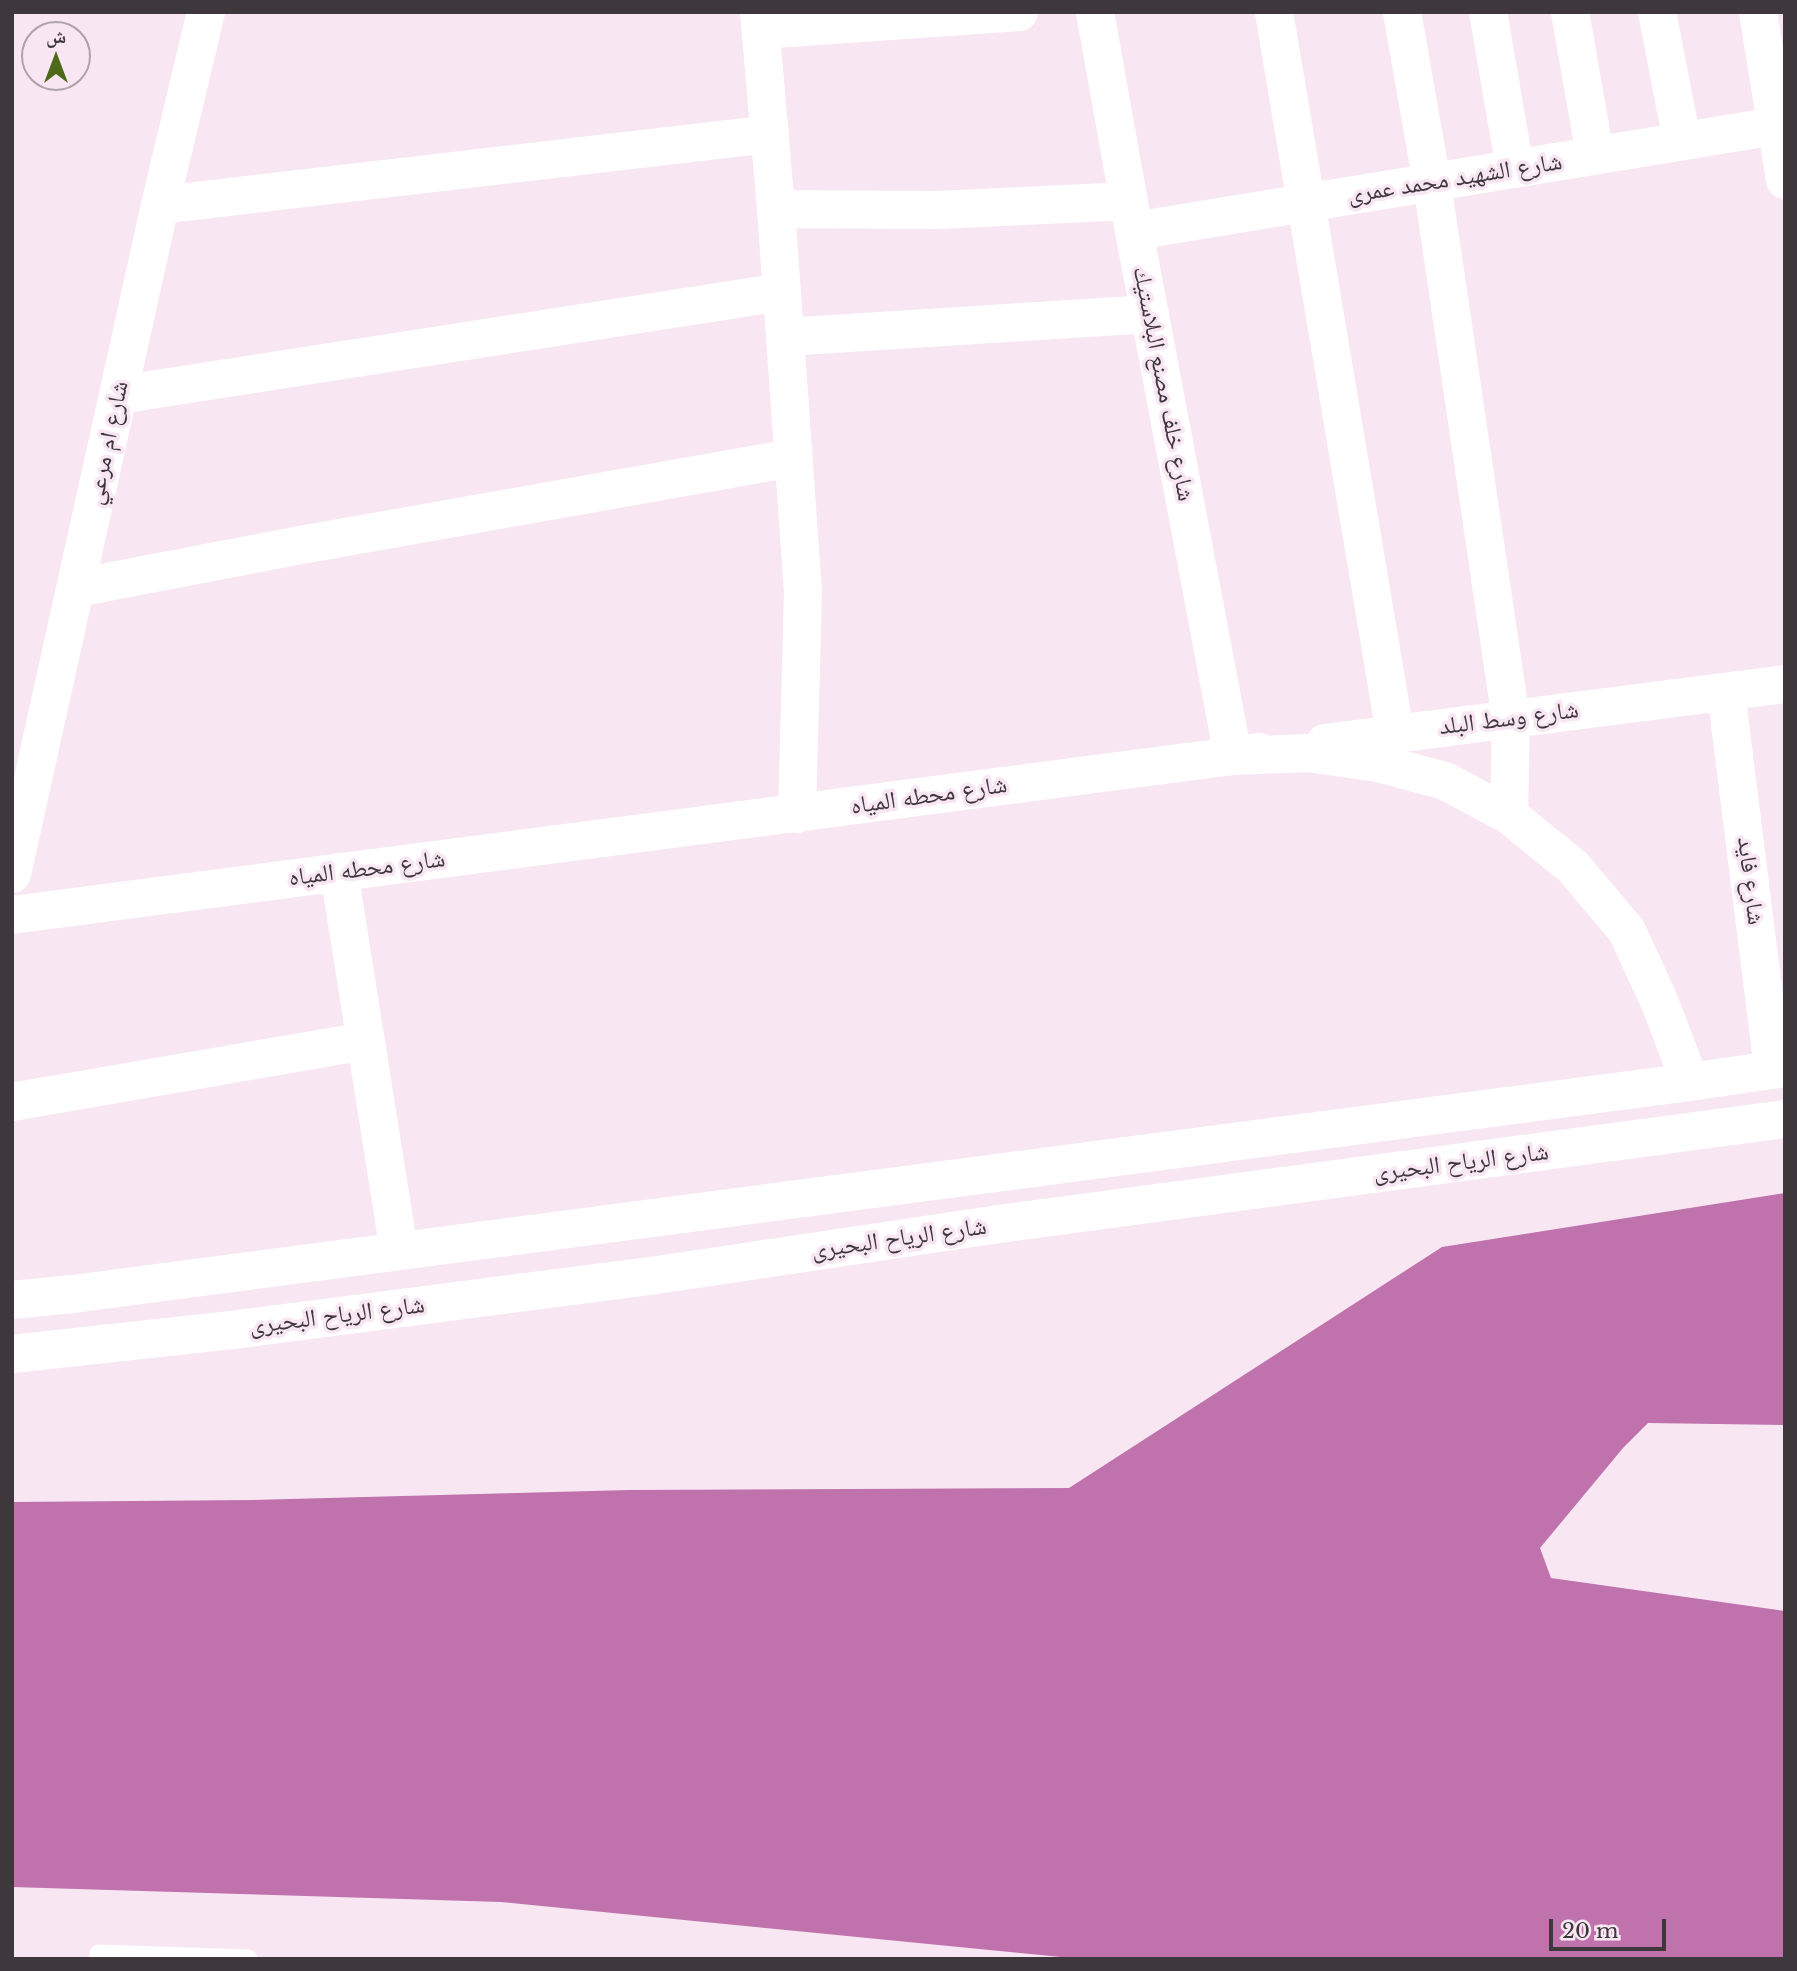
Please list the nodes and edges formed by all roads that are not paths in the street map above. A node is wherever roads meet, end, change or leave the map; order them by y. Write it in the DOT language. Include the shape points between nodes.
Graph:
graph roads {
  1 [pos="206,12"];
  2 [pos="1019,12"];
  3 [pos="1096,12"];
  4 [pos="1274,12"];
  5 [pos="1402,12"];
  6 [pos="1488,12"];
  7 [pos="1570,12"];
  8 [pos="1657,12"];
  9 [pos="760,21"];
  10 [pos="1769,28"];
  11 [pos="1776,126"];
  12 [pos="770,134"];
  13 [pos="1682,141"];
  14 [pos="1595,155"];
  15 [pos="1515,169"];
  16 [pos="1785,180"];
  17 [pos="1432,183"];
  18 [pos="1306,203"];
  19 [pos="160,205"];
  20 [pos="776,209"];
  21 [pos="1131,216"];
  22 [pos="782,292"];
  23 [pos="1150,314"];
  24 [pos="785,338"];
  25 [pos="118,395"];
  26 [pos="792,458"];
  27 [pos="76,588"];
  28 [pos="1785,684"];
  29 [pos="1726,692"];
  30 [pos="1511,720"];
  31 [pos="1395,733"];
  32 [pos="1233,756"];
  33 [pos="797,814"];
  34 [pos="1509,815"];
  35 [pos="339,872"];
  36 [pos="12,874"];
  37 [pos="12,915"];
  38 [pos="365,1041"];
  39 [pos="1779,1069"];
  40 [pos="1690,1082"];
  41 [pos="12,1102"];
  42 [pos="1785,1119"];
  43 [pos="399,1251"];
  44 [pos="12,1300"];
  45 [pos="12,1354"];
  46 [pos="99,1954"];
  47 [pos="248,1959"];
  1 -- 19 [label="street, شارع ام مرعي"];
  2 -- 9 [label="street"];
  3 -- 21 [label="street, شارع خلف مصنع البلاستيك"];
  4 -- 18 [label="street"];
  5 -- 17 [label="street"];
  6 -- 15 [label="street"];
  7 -- 14 [label="street"];
  8 -- 13 [label="street"];
  9 -- 12 [label="street"];
  10 -- 11 [label="street"];
  11 -- 13 [label="street, شارع الشهيد محمد عمرى"];
  11 -- 16 [label="street"];
  12 -- 19 [label="street"];
  12 -- 20 [label="street"];
  13 -- 14 [label="street, شارع الشهيد محمد عمرى"];
  14 -- 15 [label="street, شارع الشهيد محمد عمرى"];
  15 -- 17 [label="street, شارع الشهيد محمد عمرى"];
  17 -- 18 [label="street, شارع الشهيد محمد عمرى"];
  17 -- 30 [label="street"];
  18 -- 21 [label="street, شارع الشهيد محمد عمرى"];
  18 -- 31 [label="street"];
  19 -- 25 [label="street, شارع ام مرعي"];
  20 -- 21 [label="street, شارع الشهيد محمد عمرى"];
  20 -- 22 [label="street"];
  21 -- 23 [label="street, شارع خلف مصنع البلاستيك"];
  22 -- 24 [label="street"];
  22 -- 25 [label="street"];
  23 -- 24 [label="street"];
  23 -- 32 [label="street, شارع خلف مصنع البلاستيك"];
  24 -- 26 [label="street"];
  25 -- 27 [label="street, شارع ام مرعي"];
  26 -- 27 [label="street"];
  26 -- 33 [label="street" via="803,592"];
  27 -- 36 [label="street, شارع ام مرعي"];
  28 -- 29 [label="street, شارع وسط البلد"];
  29 -- 30 [label="street, شارع وسط البلد"];
  29 -- 39 [label="street, شارع فايد"];
  30 -- 31 [label="street, شارع وسط البلد"];
  30 -- 34 [label="street"];
  31 -- 32 [label="street, شارع وسط البلد"];
  32 -- 33 [label="street, شارع محطه المياه"];
  32 -- 34 [label="street, شارع محطه المياه" via="1308,753 1378,764 1445,781"];
  33 -- 35 [label="street, شارع محطه المياه"];
  34 -- 40 [label="street, شارع محطه المياه" via="1573,867 1627,931"];
  35 -- 37 [label="street, شارع محطه المياه"];
  35 -- 38 [label="street"];
  38 -- 41 [label="street"];
  38 -- 43 [label="street"];
  39 -- 40 [label="street, شارع الرياح البحيرى"];
  40 -- 43 [label="street, شارع الرياح البحيرى"];
  42 -- 45 [label="street, شارع الرياح البحيرى" via="1013,1222 657,1275"];
  43 -- 44 [label="street, شارع الرياح البحيرى"];
  46 -- 47 [label="lane"];
}
